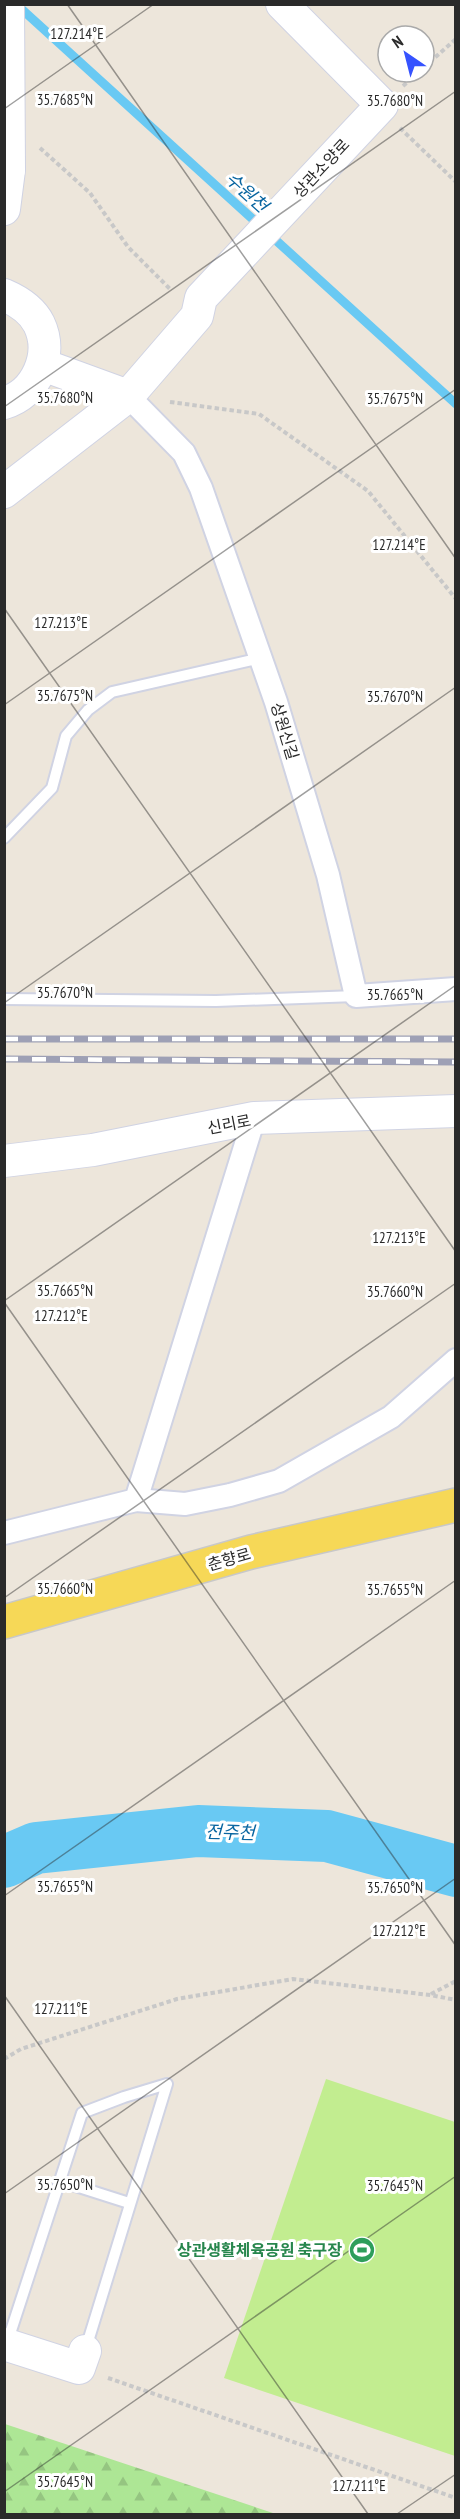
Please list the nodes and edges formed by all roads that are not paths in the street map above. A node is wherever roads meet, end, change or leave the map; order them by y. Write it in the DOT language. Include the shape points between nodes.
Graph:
graph roads {
  1 [pos="8,4"];
  2 [pos="282,4"];
  3 [pos="4,209"];
  4 [pos="4,295"];
  5 [pos="42,365"];
  6 [pos="128,396"];
  7 [pos="4,403"];
  8 [pos="4,492"];
  9 [pos="261,658"];
  10 [pos="4,838"];
  11 [pos="456,989"];
  12 [pos="356,996"];
  13 [pos="4,999"];
  14 [pos="456,1111"];
  15 [pos="254,1118"];
  16 [pos="4,1161"];
  17 [pos="456,1360"];
  18 [pos="136,1500"];
  19 [pos="456,1505"];
  20 [pos="4,1533"];
  21 [pos="4,1622"];
  22 [pos="60,2181"];
  23 [pos="129,2203"];
  24 [pos="5,2345"];
  25 [pos="82,2360"];
  1 -- 3 [label="main road, bridge" via="9,170"];
  2 -- 6 [label="main road, 상관소양로" via="373,113 199,307"];
  4 -- 5 [label="main road" via="25,306 39,324 44,342"];
  5 -- 6 [label="main road"];
  5 -- 7 [label="main road" via="31,386 15,400"];
  6 -- 8 [label="main road, 상관소양로"];
  6 -- 9 [label="street, 상원신길" via="184,453 201,488"];
  9 -- 10 [label="lane" via="112,692 88,710 66,736 52,788"];
  9 -- 12 [label="street, 상원신길" via="328,875"];
  11 -- 12 [label="street"];
  12 -- 13 [label="lane" via="216,1001"];
  14 -- 15 [label="main road, 신리로"];
  15 -- 16 [label="main road, 신리로" via="93,1150"];
  15 -- 18 [label="street"];
  17 -- 18 [label="street" via="391,1417 279,1481 185,1504"];
  18 -- 20 [label="street"];
  19 -- 21 [label="main road, 춘향로" via="251,1552"];
  22 -- 23 [label="lane"];
  22 -- 23 [label="lane" via="82,2113 167,2084"];
  22 -- 24 [label="lane"];
  23 -- 25 [label="lane"];
  24 -- 25 [label="main road"];
}
